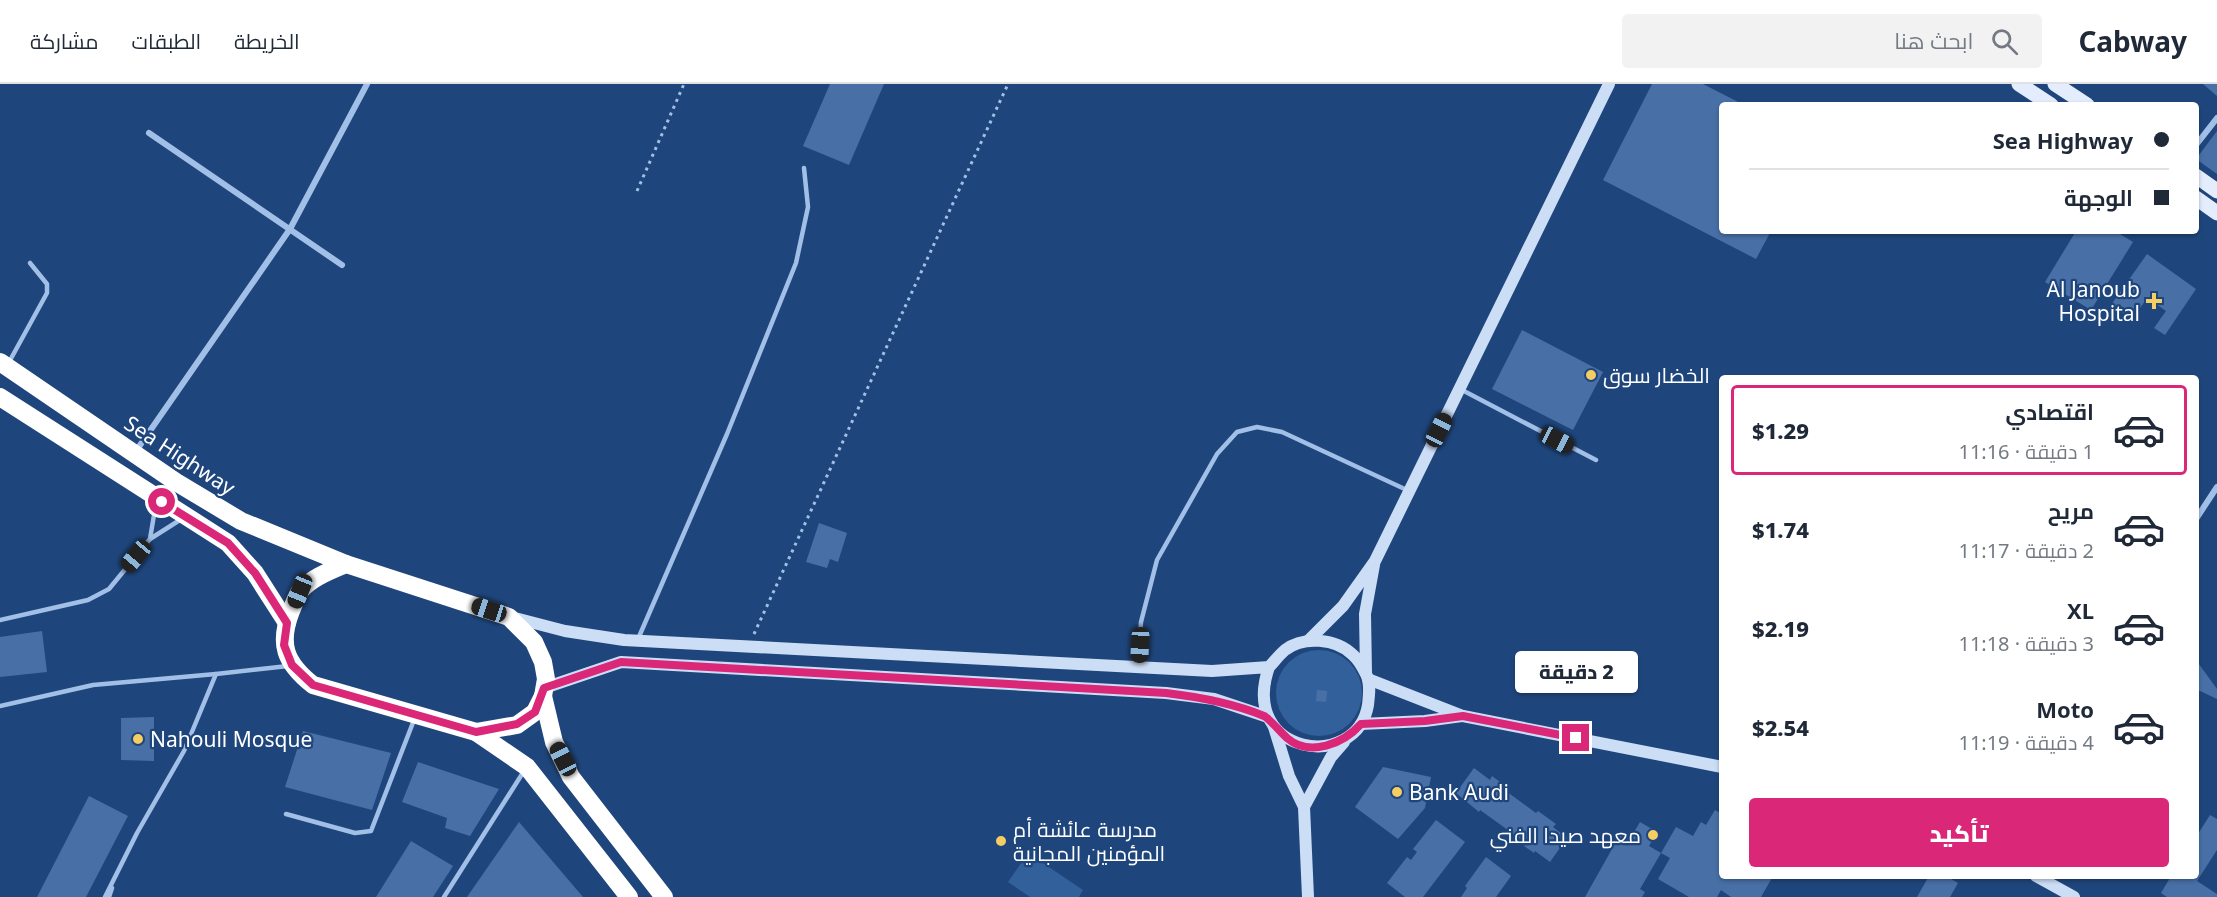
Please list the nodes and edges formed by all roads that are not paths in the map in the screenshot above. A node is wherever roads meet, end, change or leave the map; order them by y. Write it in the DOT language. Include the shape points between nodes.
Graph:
graph roads {
  1 [pos="367,84"];
  2 [pos="1609,84"];
  3 [pos="2019,84"];
  4 [pos="2055,84"];
  5 [pos="2046,102"];
  6 [pos="2082,102"];
  7 [pos="2217,118"];
  8 [pos="149,133"];
  9 [pos="2199,141"];
  10 [pos="804,168"];
  11 [pos="2199,178"];
  12 [pos="2217,190"];
  13 [pos="2199,200"];
  14 [pos="2217,213"];
  15 [pos="290,229"];
  16 [pos="30,262"];
  17 [pos="342,265"];
  18 [pos="4,367"];
  19 [pos="1459,389"];
  20 [pos="0,397"];
  21 [pos="135,453"];
  22 [pos="1596,460"];
  23 [pos="2217,487"];
  24 [pos="1409,491"];
  25 [pos="157,498"];
  26 [pos="2199,514"];
  27 [pos="185,517"];
  28 [pos="150,539"];
  29 [pos="1375,561"];
  30 [pos="346,564"];
  31 [pos="509,617"];
  32 [pos="0,620"];
  33 [pos="287,623"];
  34 [pos="1309,640"];
  35 [pos="638,641"];
  36 [pos="292,665"];
  37 [pos="1138,667"];
  38 [pos="1269,667"];
  39 [pos="216,674"];
  40 [pos="1367,676"];
  41 [pos="544,692"];
  42 [pos="0,706"];
  43 [pos="416,714"];
  44 [pos="1463,716"];
  45 [pos="1271,722"];
  46 [pos="1361,724"];
  47 [pos="476,732"];
  48 [pos="1352,734"];
  49 [pos="1719,766"];
  50 [pos="527,767"];
  51 [pos="1304,807"];
  52 [pos="286,814"];
  53 [pos="2041,879"];
  54 [pos="107,897"];
  55 [pos="444,897"];
  56 [pos="629,897"];
  57 [pos="664,897"];
  58 [pos="1308,897"];
  59 [pos="2074,897"];
  1 -- 15 [label="street"];
  2 -- 19 [label="main road"];
  3 -- 5 [label="main road"];
  4 -- 6 [label="main road"];
  7 -- 9 [label="street"];
  8 -- 15 [label="street"];
  10 -- 35 [label="lane" via="808,207 796,263 728,434"];
  11 -- 12 [label="main road"];
  13 -- 14 [label="main road"];
  15 -- 17 [label="street"];
  15 -- 21 [label="street"];
  16 -- 18 [label="lane" via="47,284 47,293"];
  18 -- 21 [label="highway, Sea Highway"];
  19 -- 22 [label="lane"];
  19 -- 24 [label="main road"];
  20 -- 25 [label="highway"];
  21 -- 30 [label="highway, Sea Highway" via="241,520"];
  23 -- 26 [label="street"];
  24 -- 29 [label="main road"];
  24 -- 37 [label="lane" via="1282,432 1257,427 1237,432 1217,454 1156,560 1141,622"];
  25 -- 27 [label="highway"];
  25 -- 28 [label="lane"];
  27 -- 28 [label="lane"];
  27 -- 33 [label="highway" via="228,543 255,573"];
  28 -- 32 [label="lane" via="108,589 88,600"];
  29 -- 34 [label="main road" via="1343,606"];
  29 -- 40 [label="main road" via="1365,614"];
  30 -- 31 [label="highway, Sea Highway"];
  30 -- 33 [label="highway" via="318,576 300,591"];
  31 -- 35 [label="main road" via="565,631"];
  31 -- 41 [label="highway" via="534,642 543,662"];
  33 -- 36 [label="highway" via="284,645"];
  34 -- 38 [label="main road" via="1286,649"];
  34 -- 40 [label="main road" via="1332,642 1353,654"];
  35 -- 37 [label="main road"];
  36 -- 39 [label="lane"];
  36 -- 43 [label="highway" via="313,685"];
  37 -- 38 [label="main road" via="1212,671"];
  38 -- 45 [label="main road" via="1263,701"];
  39 -- 42 [label="lane" via="93,685"];
  39 -- 54 [label="lane" via="184,751 137,833"];
  40 -- 44 [label="main road"];
  40 -- 46 [label="main road" via="1370,694"];
  41 -- 45 [label="main road" via="621,662 1166,693 1214,699"];
  41 -- 47 [label="highway" via="535,712 517,724"];
  41 -- 57 [label="highway" via="554,742 571,777"];
  43 -- 47 [label="highway"];
  43 -- 52 [label="lane" via="371,831 355,833"];
  44 -- 46 [label="main road"];
  44 -- 49 [label="main road"];
  45 -- 48 [label="main road" via="1290,741 1311,747 1333,745"];
  45 -- 51 [label="main road"];
  46 -- 48 [label="main road"];
  47 -- 50 [label="highway"];
  48 -- 51 [label="main road" via="1331,757"];
  50 -- 55 [label="lane"];
  50 -- 56 [label="highway"];
  51 -- 58 [label="main road"];
  53 -- 59 [label="main road"];
}
